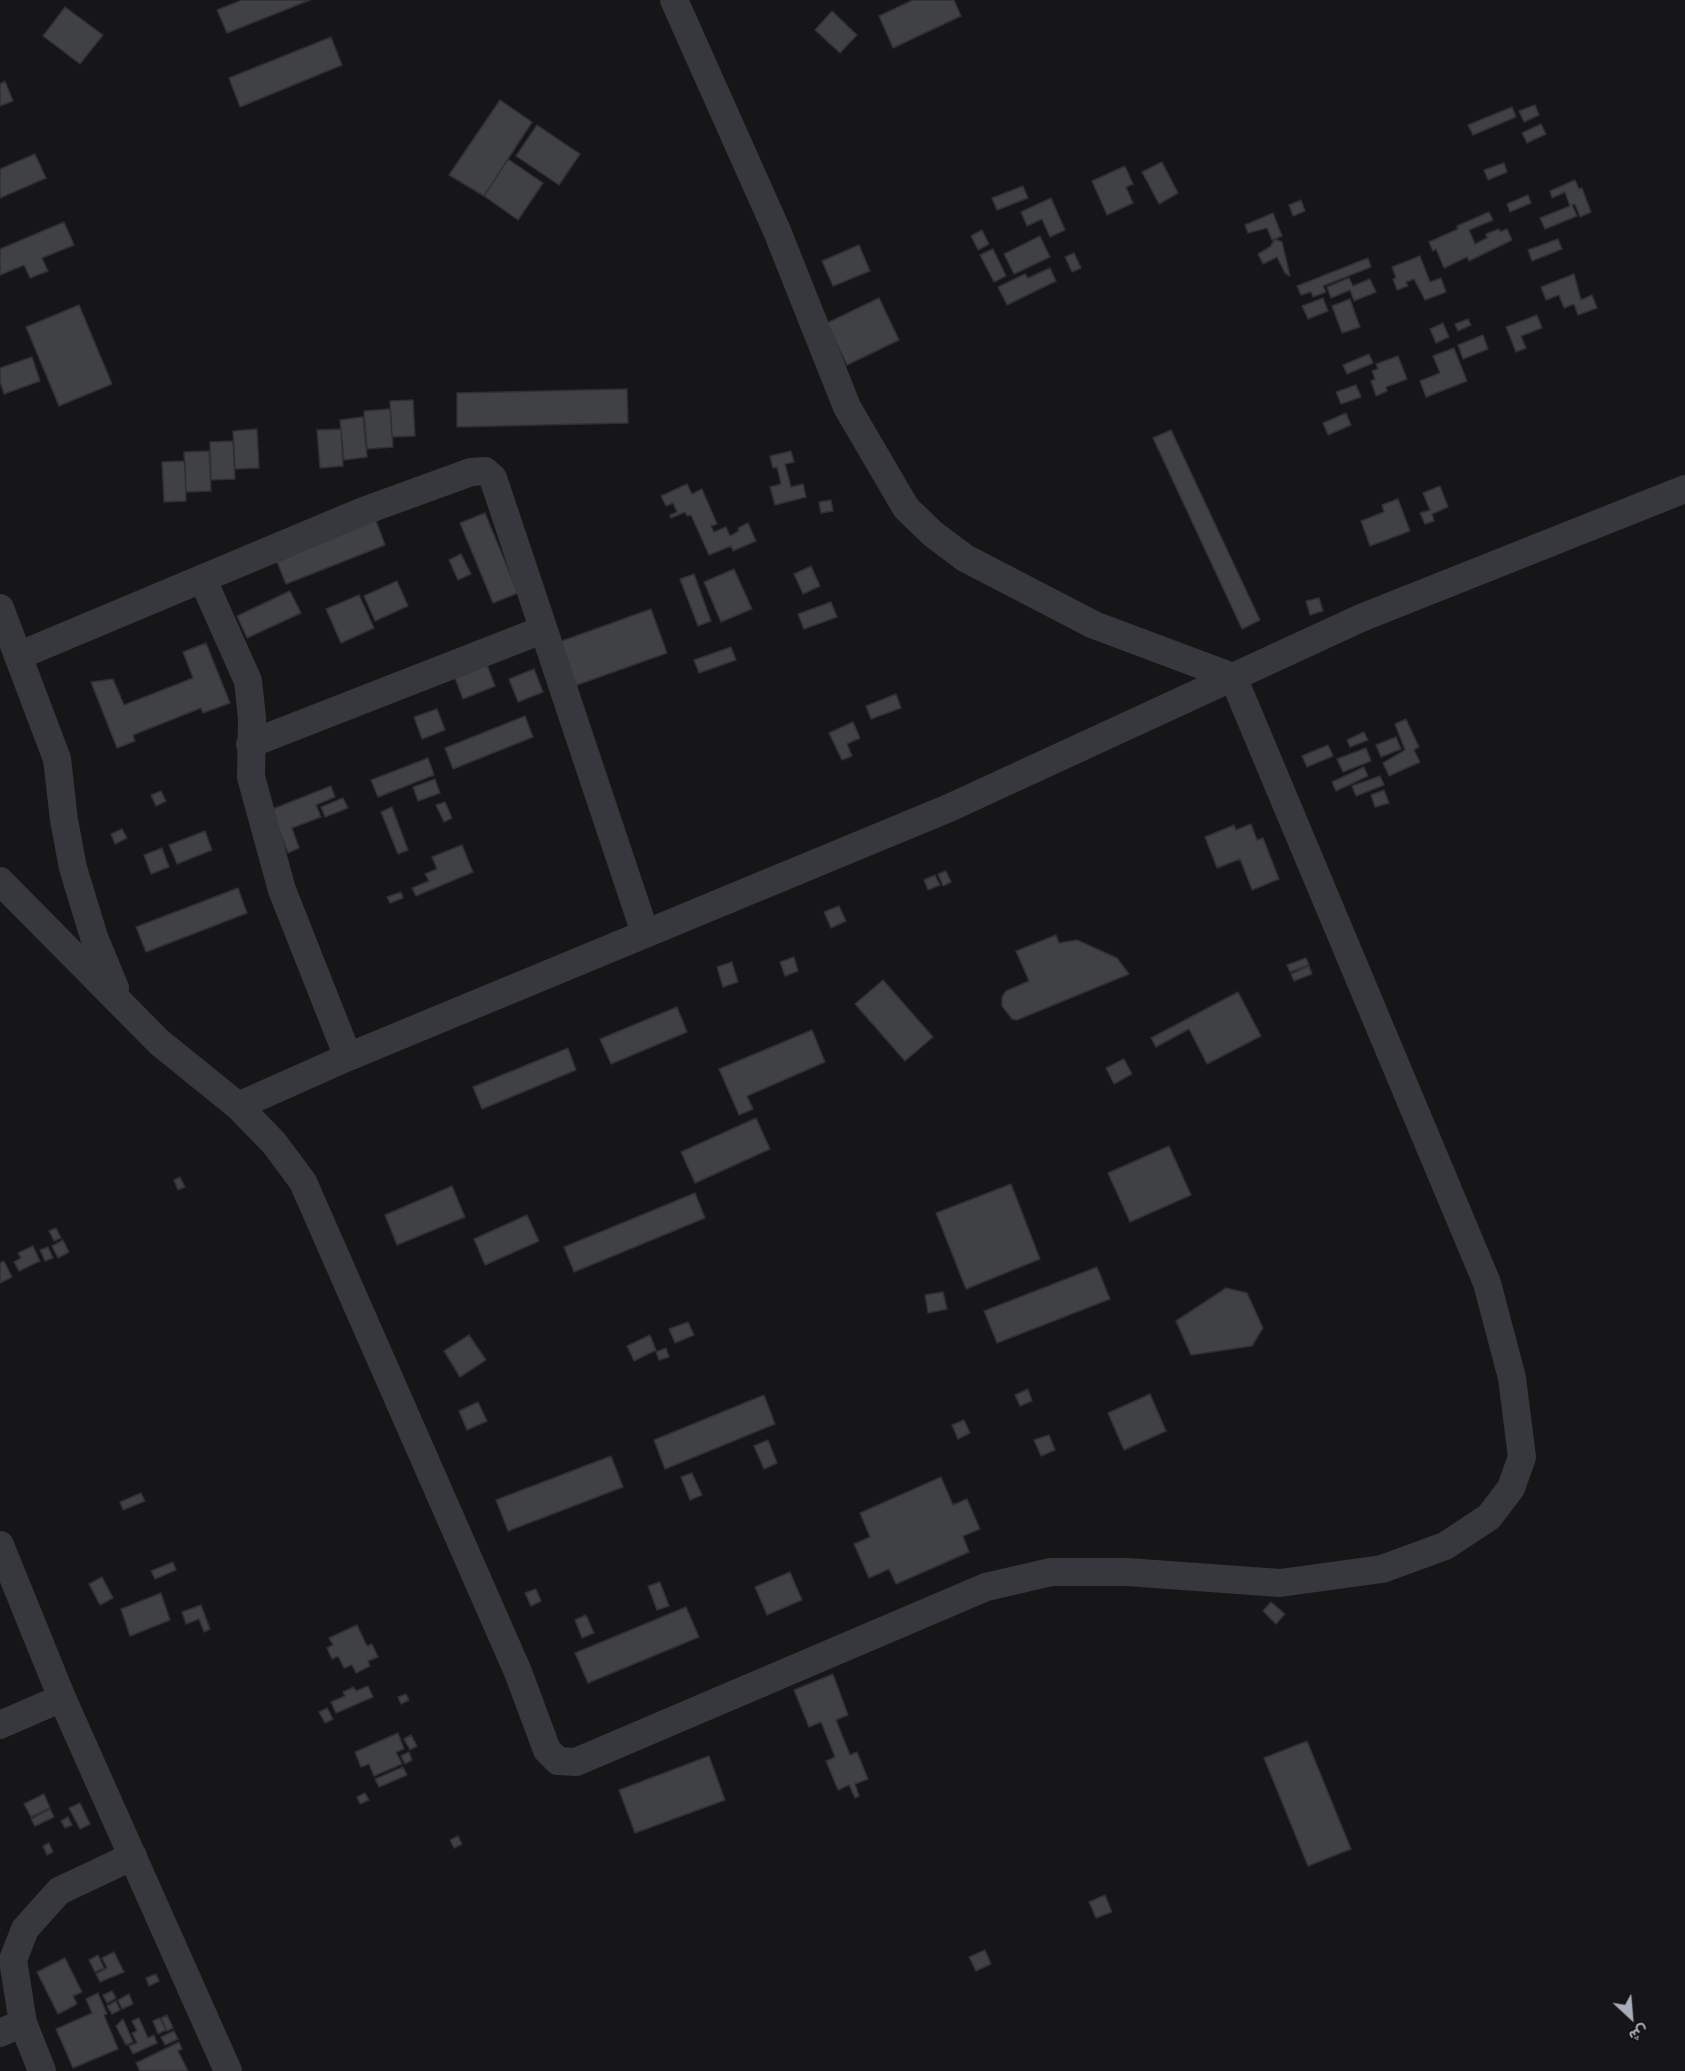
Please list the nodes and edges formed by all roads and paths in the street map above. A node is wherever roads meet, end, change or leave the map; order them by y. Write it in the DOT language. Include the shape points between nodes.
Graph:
graph roads {
  1 [pos="674,0"];
  2 [pos="1685,489"];
  3 [pos="204,580"];
  4 [pos="0,608"];
  5 [pos="542,630"];
  6 [pos="18,656"];
  7 [pos="1233,677"];
  8 [pos="250,744"];
  9 [pos="0,881"];
  10 [pos="645,933"];
  11 [pos="123,1005"];
  12 [pos="348,1057"];
  13 [pos="238,1106"];
  14 [pos="1,1549"];
  15 [pos="62,1698"];
  16 [pos="0,1725"];
  17 [pos="133,1856"];
  18 [pos="12,2028"];
  19 [pos="42,2071"];
  20 [pos="228,2071"];
  1 -- 7 [label="street" via="777,231 847,407 906,508 965,558 1014,584 1094,625"];
  2 -- 7 [label="street" via="1361,618"];
  3 -- 5 [label="street" via="362,512 471,472 484,471 493,478"];
  3 -- 6 [label="street"];
  3 -- 8 [label="street" via="248,681"];
  4 -- 6 [label="street"];
  5 -- 8 [label="street"];
  5 -- 10 [label="street"];
  6 -- 11 [label="street" via="57,759 64,820 83,904"];
  7 -- 10 [label="street" via="949,808"];
  7 -- 13 [label="street" via="1487,1283 1512,1378 1522,1457 1511,1488 1489,1516 1445,1546 1382,1569 1280,1583 1127,1572 1051,1572 986,1587 576,1762 558,1761 547,1750 518,1672 303,1182 274,1143"];
  8 -- 12 [label="street" via="251,777 282,890"];
  9 -- 11 [label="street"];
  10 -- 12 [label="street"];
  11 -- 13 [label="street" via="159,1042"];
  12 -- 13 [label="street"];
  14 -- 15 [label="street"];
  15 -- 16 [label="street"];
  15 -- 17 [label="street"];
  17 -- 18 [label="street" via="59,1891 26,1929 13,1960"];
  17 -- 20 [label="street"];
  18 -- 19 [label="street"];
}
